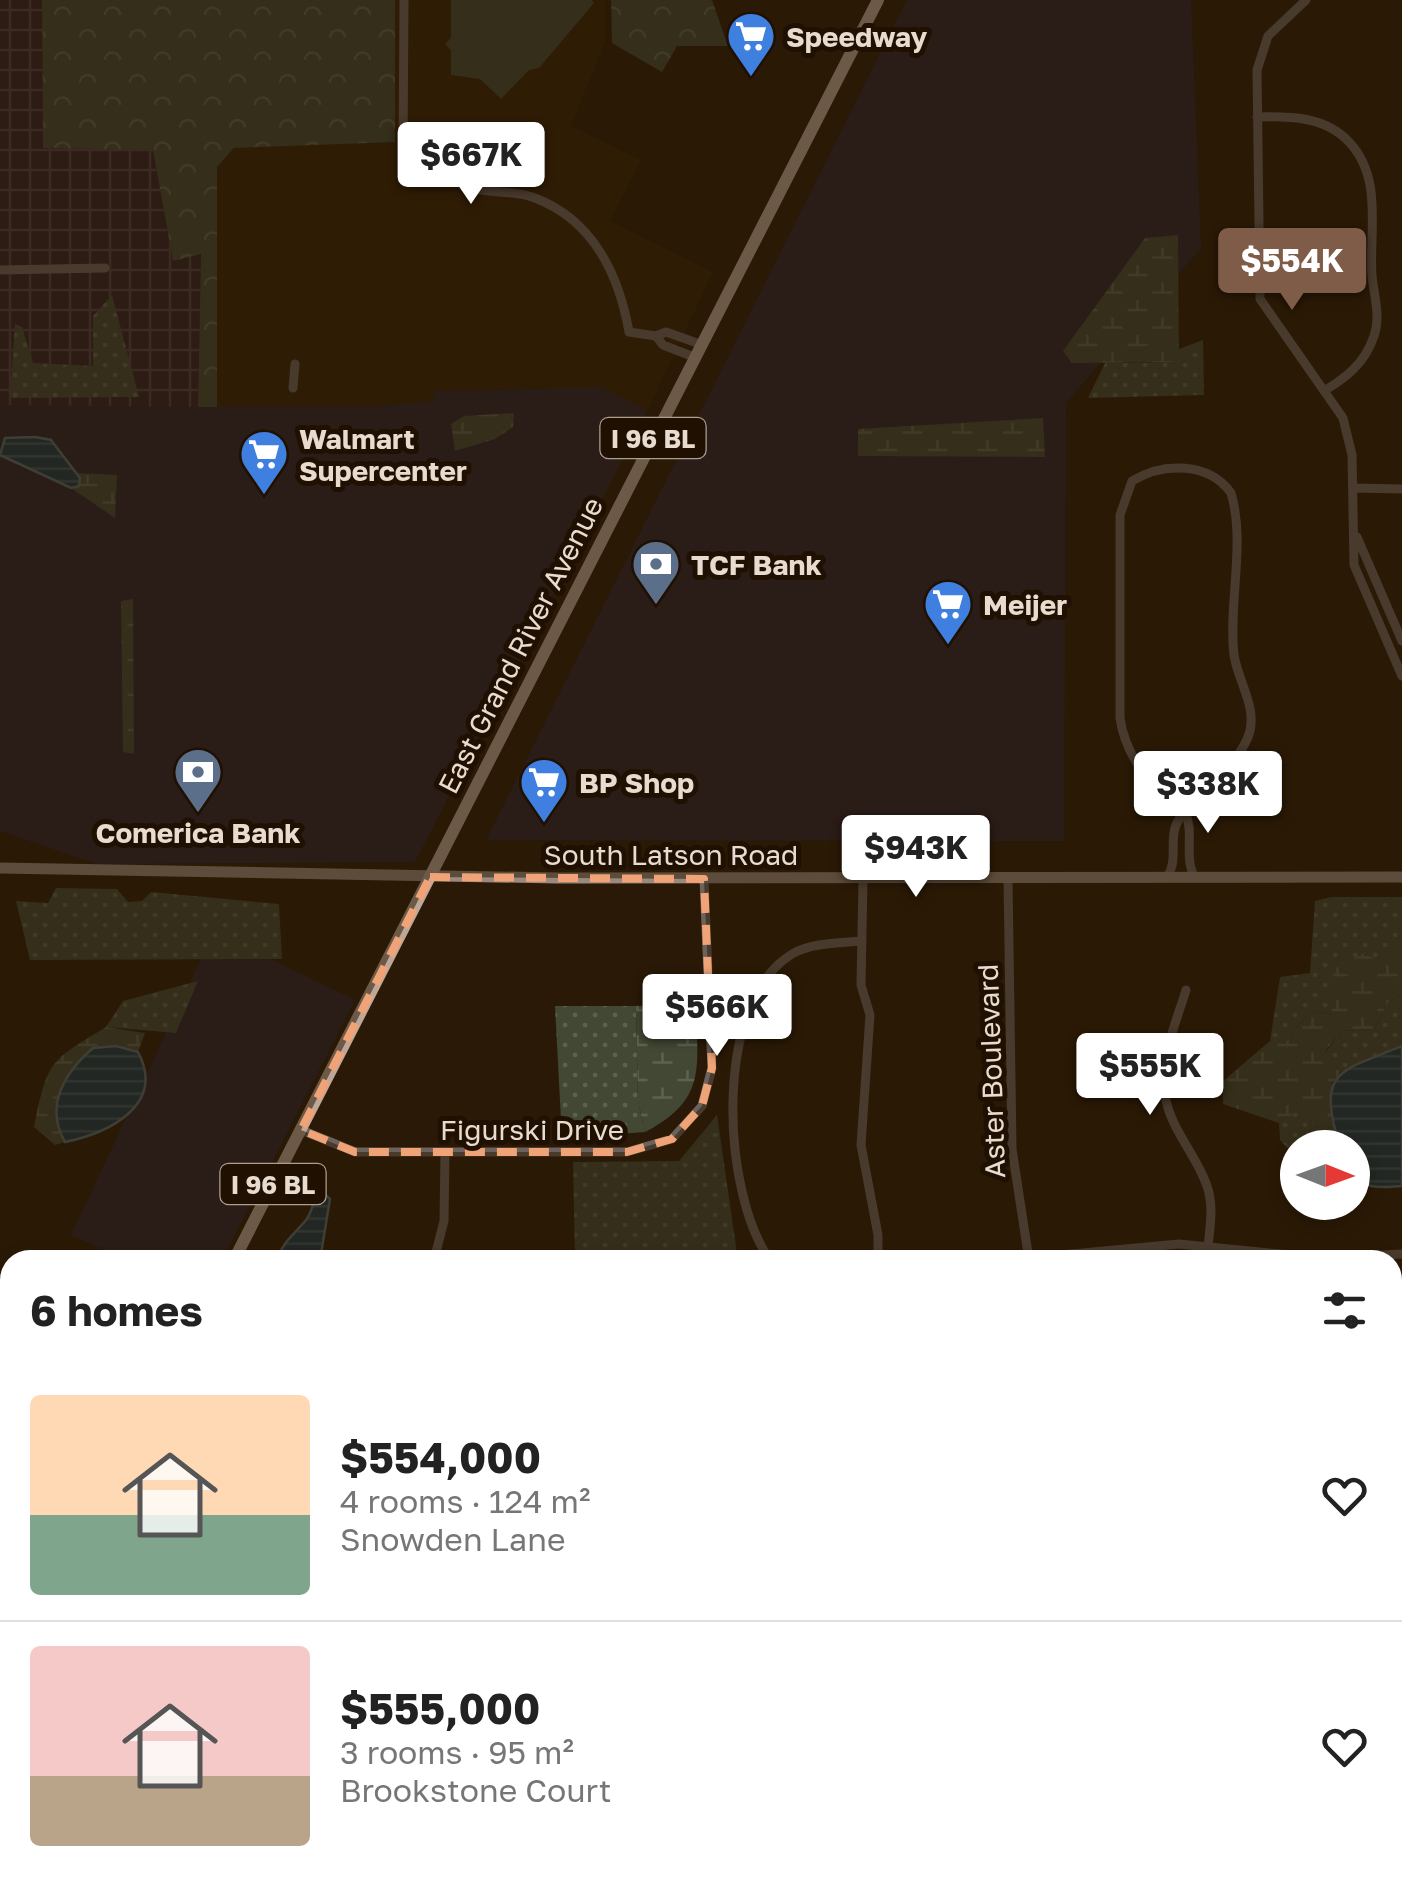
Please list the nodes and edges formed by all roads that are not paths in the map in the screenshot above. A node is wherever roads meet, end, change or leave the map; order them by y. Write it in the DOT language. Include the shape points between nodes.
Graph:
graph roads {
  1 [pos="404,0"];
  2 [pos="878,0"];
  3 [pos="1306,0"];
  4 [pos="1257,117"];
  5 [pos="105,268"];
  6 [pos="0,270"];
  7 [pos="697,351"];
  8 [pos="294,364"];
  9 [pos="293,388"];
  10 [pos="1324,391"];
  11 [pos="1354,488"];
  12 [pos="1402,489"];
  13 [pos="1356,537"];
  14 [pos="1392,620"];
  15 [pos="1380,626"];
  16 [pos="1402,642"];
  17 [pos="1402,676"];
  18 [pos="1186,812"];
  19 [pos="0,868"];
  20 [pos="430,877"];
  21 [pos="1402,877"];
  22 [pos="1166,878"];
  23 [pos="1196,878"];
  24 [pos="704,879"];
  25 [pos="1008,879"];
  26 [pos="863,880"];
  27 [pos="860,941"];
  28 [pos="1186,990"];
  29 [pos="301,1130"];
  30 [pos="445,1152"];
  31 [pos="1208,1247"];
  32 [pos="239,1250"];
  33 [pos="437,1250"];
  34 [pos="763,1250"];
  35 [pos="878,1250"];
  36 [pos="1028,1250"];
  37 [pos="1119,1250"];
  38 [pos="1239,1250"];
  1 -- 7 [label="street" via="403,155 480,190 536,198 572,219 604,256 622,294 628,332"];
  2 -- 7 [label="main road, East Grand River Avenue / I 96 BL"];
  3 -- 4 [label="street" via="1268,36 1257,70"];
  4 -- 10 [label="street" via="1260,299"];
  4 -- 10 [label="street" via="1291,116 1334,130 1350,142 1368,178 1376,333 1364,358"];
  5 -- 6 [label="street"];
  7 -- 20 [label="main road, East Grand River Avenue / I 96 BL"];
  8 -- 9 [label="street"];
  10 -- 11 [label="street" via="1349,435"];
  11 -- 12 [label="street"];
  11 -- 13 [label="street"];
  13 -- 14 [label="street"];
  13 -- 15 [label="street" via="1354,564"];
  14 -- 15 [label="street"];
  14 -- 16 [label="street"];
  15 -- 17 [label="street"];
  18 -- 18 [label="street" via="1236,758 1252,723 1235,660 1231,492 1206,470 1159,470 1132,481 1120,515 1120,718 1132,758"];
  18 -- 22 [label="street" via="1178,820"];
  18 -- 23 [label="street"];
  19 -- 20 [label="main road, South Latson Road"];
  20 -- 24 [label="main road, South Latson Road"];
  20 -- 29 [label="main road, East Grand River Avenue / I 96 BL"];
  21 -- 23 [label="main road, South Latson Road"];
  22 -- 23 [label="main road, South Latson Road"];
  22 -- 25 [label="main road, South Latson Road"];
  24 -- 26 [label="main road, South Latson Road"];
  24 -- 30 [label="street, Figurski Drive" via="712,1068 691,1124 662,1144 626,1152"];
  25 -- 26 [label="main road, South Latson Road"];
  25 -- 36 [label="street, Aster Boulevard" via="1012,1149"];
  26 -- 27 [label="street"];
  27 -- 34 [label="street" via="794,953 775,968 745,1014 737,1047 737,1162"];
  27 -- 35 [label="street" via="870,1015 861,1145"];
  28 -- 31 [label="street" via="1165,1060 1164,1092 1207,1186"];
  29 -- 30 [label="street, Figurski Drive" via="355,1152"];
  29 -- 32 [label="main road, East Grand River Avenue / I 96 BL"];
  30 -- 33 [label="street"];
  31 -- 37 [label="street"];
  31 -- 38 [label="street"];
}
